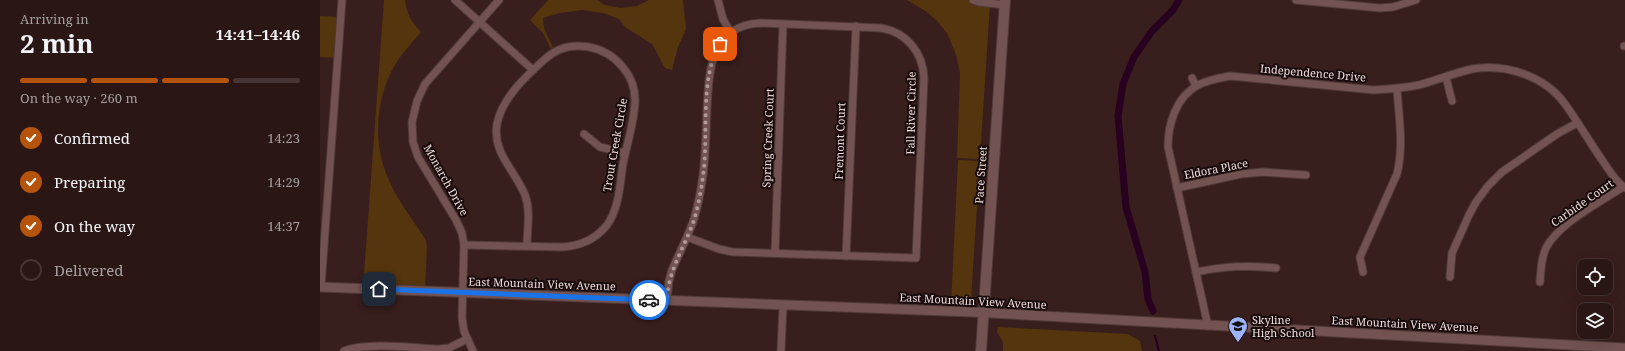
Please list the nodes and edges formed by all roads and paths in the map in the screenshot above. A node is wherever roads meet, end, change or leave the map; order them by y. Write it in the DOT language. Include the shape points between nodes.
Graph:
graph roads {
  1 [pos="342,0"];
  2 [pos="455,0"];
  3 [pos="499,0"];
  4 [pos="718,0"];
  5 [pos="973,0"];
  6 [pos="1296,0"];
  7 [pos="1416,0"];
  8 [pos="1005,2"];
  9 [pos="479,21"];
  10 [pos="783,24"];
  11 [pos="856,26"];
  12 [pos="731,33"];
  13 [pos="533,70"];
  14 [pos="1446,77"];
  15 [pos="1192,78"];
  16 [pos="1196,86"];
  17 [pos="1397,89"];
  18 [pos="1452,101"];
  19 [pos="1577,123"];
  20 [pos="584,134"];
  21 [pos="625,153"];
  22 [pos="1306,175"];
  23 [pos="1624,187"];
  24 [pos="1178,188"];
  25 [pos="687,236"];
  26 [pos="322,238"];
  27 [pos="464,245"];
  28 [pos="526,246"];
  29 [pos="775,254"];
  30 [pos="846,256"];
  31 [pos="1276,268"];
  32 [pos="1196,272"];
  33 [pos="1363,272"];
  34 [pos="1450,277"];
  35 [pos="1540,282"];
  36 [pos="320,287"];
  37 [pos="462,292"];
  38 [pos="667,300"];
  39 [pos="783,305"];
  40 [pos="983,313"];
  41 [pos="1208,326"];
  42 [pos="467,339"];
  43 [pos="1625,348"];
  44 [pos="392,349"];
  45 [pos="344,351"];
  46 [pos="473,351"];
  47 [pos="781,351"];
  48 [pos="981,351"];
  1 -- 26 [label="street"];
  2 -- 9 [label="street"];
  3 -- 9 [label="street, Monarch Drive"];
  4 -- 12 [label="street" via="723,19"];
  5 -- 8 [label="street"];
  6 -- 7 [label="street" via="1380,8"];
  8 -- 40 [label="main road, Pace Street"];
  9 -- 13 [label="street"];
  9 -- 27 [label="street, Monarch Drive" via="425,84 417,101 412,122 413,142 418,157 456,220"];
  10 -- 11 [label="street, Fall River Circle"];
  10 -- 12 [label="street, Fall River Circle" via="752,24"];
  10 -- 29 [label="street, Spring Creek Court"];
  11 -- 30 [label="street, Fremont Court"];
  11 -- 30 [label="street, Fall River Circle" via="893,31 905,39 917,53 924,72 921,149 916,258"];
  12 -- 25 [label="street, Fall River Circle" via="716,50 710,67 703,175 694,220"];
  13 -- 21 [label="street, Trout Creek Circle" via="554,52 576,46 601,50 618,61 629,75 635,97"];
  13 -- 28 [label="street, Trout Creek Circle" via="505,102 498,118 496,134 501,154 522,189 526,201"];
  14 -- 17 [label="street, Independence Drive"];
  14 -- 18 [label="street"];
  14 -- 19 [label="street, Independence Drive" via="1472,69 1486,68 1523,73 1551,90 1565,103"];
  15 -- 16 [label="street"];
  16 -- 17 [label="street, Independence Drive" via="1216,78 1230,76 1361,89"];
  16 -- 24 [label="street, Independence Drive" via="1175,110 1170,124 1168,147"];
  17 -- 33 [label="street" via="1402,143 1400,159 1397,174 1360,258"];
  19 -- 23 [label="street, Independence Drive" via="1614,178"];
  19 -- 34 [label="street" via="1502,172 1488,186 1469,215 1452,253"];
  20 -- 21 [label="street" via="600,148"];
  21 -- 28 [label="street, Trout Creek Circle" via="614,209 602,230 588,241 574,246"];
  22 -- 24 [label="street, Eldora Place" via="1263,172 1241,174"];
  23 -- 35 [label="street, Carbide Court" via="1560,229 1551,238 1541,262"];
  24 -- 32 [label="street, Independence Drive"];
  25 -- 29 [label="street, Fall River Circle" via="725,251"];
  25 -- 38 [label="street, Fall River Circle" via="670,277"];
  26 -- 36 [label="street"];
  27 -- 28 [label="street, Trout Creek Circle"];
  27 -- 37 [label="street, Monarch Drive"];
  29 -- 30 [label="street, Fall River Circle"];
  31 -- 32 [label="street" via="1245,265"];
  32 -- 41 [label="street, Independence Drive"];
  36 -- 37 [label="street, East Mountain View Avenue"];
  37 -- 38 [label="street, East Mountain View Avenue"];
  37 -- 42 [label="street, Monarch Drive" via="462,318"];
  38 -- 39 [label="street, East Mountain View Avenue"];
  39 -- 40 [label="street, East Mountain View Avenue"];
  39 -- 47 [label="street"];
  40 -- 41 [label="street, East Mountain View Avenue"];
  40 -- 48 [label="main road, Pace Street"];
  41 -- 43 [label="street, East Mountain View Avenue"];
  42 -- 44 [label="street" via="442,349"];
  42 -- 46 [label="street, Monarch Drive"];
  44 -- 45 [label="street" via="361,347"];
}
